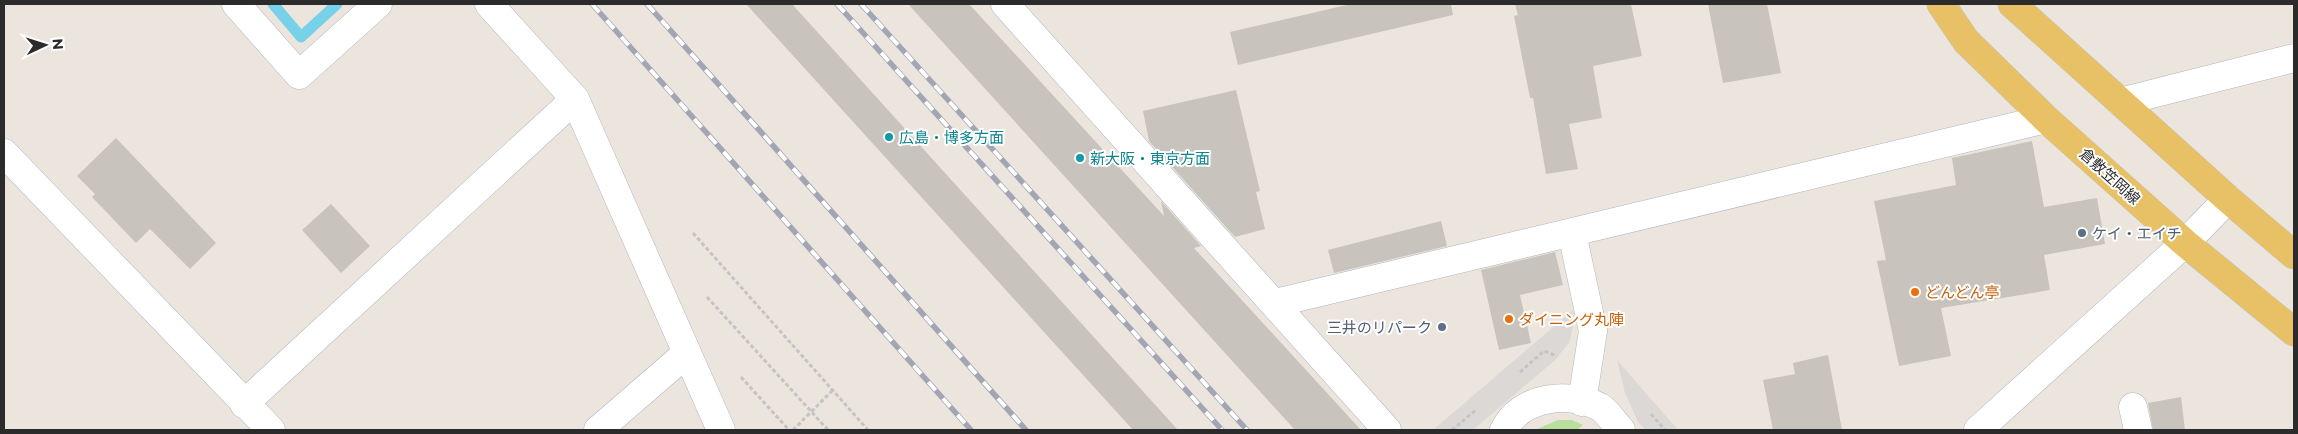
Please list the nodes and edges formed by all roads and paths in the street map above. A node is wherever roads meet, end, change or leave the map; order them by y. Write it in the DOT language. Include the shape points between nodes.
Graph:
graph roads {
  1 [pos="236,4"];
  2 [pos="378,4"];
  3 [pos="489,4"];
  4 [pos="1005,4"];
  5 [pos="1941,4"];
  6 [pos="2012,4"];
  7 [pos="2294,58"];
  8 [pos="575,99"];
  9 [pos="2120,102"];
  10 [pos="2046,119"];
  11 [pos="4,153"];
  12 [pos="2228,199"];
  13 [pos="693,232"];
  14 [pos="1572,233"];
  15 [pos="2185,243"];
  16 [pos="2294,255"];
  17 [pos="707,297"];
  18 [pos="1275,304"];
  19 [pos="2294,332"];
  20 [pos="687,353"];
  21 [pos="741,377"];
  22 [pos="833,390"];
  23 [pos="1582,402"];
  24 [pos="244,404"];
  25 [pos="811,412"];
  26 [pos="271,430"];
  27 [pos="598,430"];
  28 [pos="721,430"];
  29 [pos="788,430"];
  30 [pos="793,430"];
  31 [pos="828,430"];
  32 [pos="868,430"];
  33 [pos="1387,430"];
  34 [pos="1504,430"];
  35 [pos="1620,430"];
  36 [pos="1978,430"];
  1 -- 2 [label="street" via="299,75"];
  3 -- 8 [label="street"];
  4 -- 18 [label="street"];
  5 -- 10 [label="main road, 倉敷笠岡線" via="1966,41"];
  6 -- 9 [label="main road"];
  7 -- 9 [label="street"];
  8 -- 20 [label="street"];
  8 -- 24 [label="street"];
  9 -- 12 [label="main road"];
  10 -- 14 [label="street"];
  10 -- 15 [label="main road, 倉敷笠岡線"];
  11 -- 24 [label="street"];
  12 -- 15 [label="street"];
  12 -- 16 [label="main road"];
  13 -- 22 [label="path"];
  14 -- 18 [label="street"];
  14 -- 23 [label="street" via="1593,331"];
  15 -- 19 [label="main road, 倉敷笠岡線"];
  15 -- 36 [label="street"];
  17 -- 25 [label="path"];
  18 -- 33 [label="street"];
  20 -- 27 [label="street"];
  20 -- 28 [label="street"];
  21 -- 29 [label="path"];
  22 -- 25 [label="path"];
  22 -- 32 [label="path"];
  23 -- 34 [label="street" via="1567,397 1539,401 1520,410"];
  23 -- 35 [label="street" via="1601,408"];
  24 -- 26 [label="street"];
  25 -- 30 [label="path"];
  25 -- 31 [label="path"];
}
